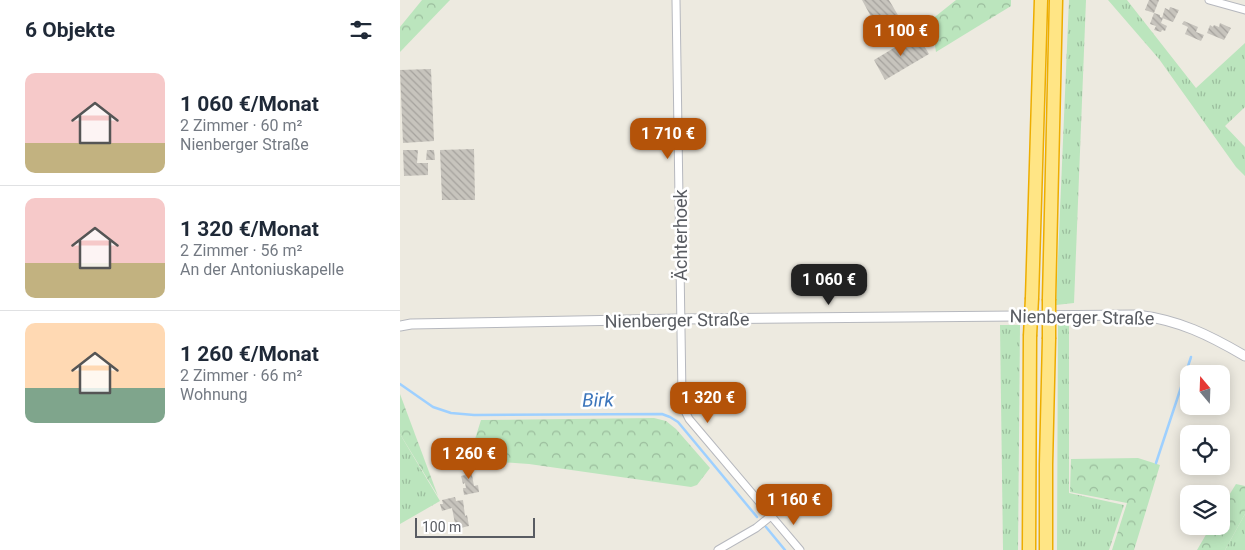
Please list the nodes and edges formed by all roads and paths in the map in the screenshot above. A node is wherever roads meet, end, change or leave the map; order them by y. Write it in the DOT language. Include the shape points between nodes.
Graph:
graph roads {
  1 [pos="676,0"];
  2 [pos="1041,0"];
  3 [pos="1056,0"];
  4 [pos="1209,0"];
  5 [pos="1245,10"];
  6 [pos="680,319"];
  7 [pos="400,326"];
  8 [pos="1245,356"];
  9 [pos="769,518"];
  10 [pos="718,550"];
  11 [pos="800,550"];
  12 [pos="1030,550"];
  13 [pos="1046,550"];
  1 -- 6 [label="street, Ächterhoek"];
  2 -- 12 [label="highway, bridge" via="1030,336"];
  3 -- 13 [label="highway, bridge"];
  4 -- 5 [label="street"];
  6 -- 7 [label="street, Nienberger Straße"];
  6 -- 8 [label="street, Nienberger Straße" via="1136,315 1193,328"];
  6 -- 9 [label="street, Ächterhoek" via="684,409"];
  9 -- 10 [label="street"];
  9 -- 11 [label="street, Ächterhoek"];
}
